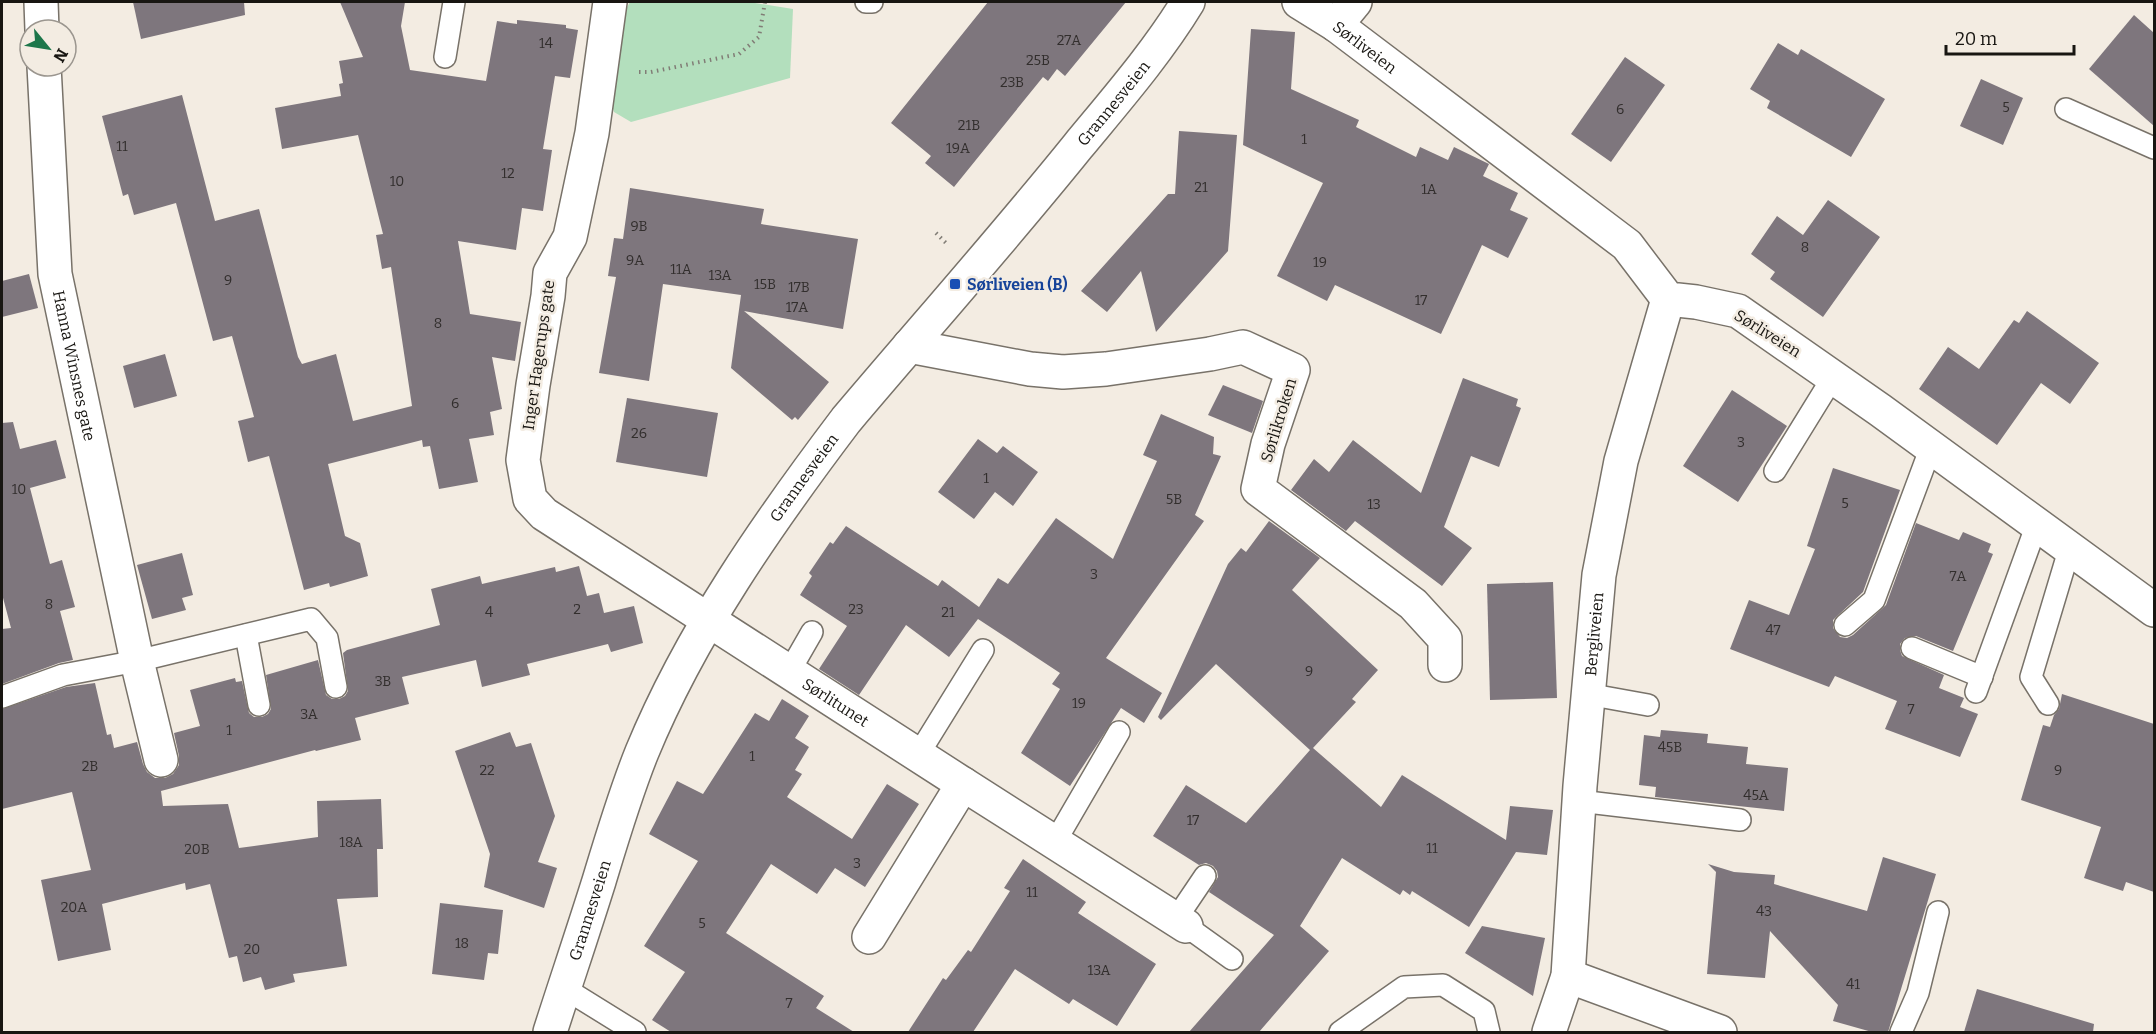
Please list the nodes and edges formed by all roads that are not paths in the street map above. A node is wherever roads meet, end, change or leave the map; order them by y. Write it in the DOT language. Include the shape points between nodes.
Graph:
graph roads {
  1 [pos="41,2"];
  2 [pos="454,2"];
  3 [pos="610,2"];
  4 [pos="866,2"];
  5 [pos="872,2"];
  6 [pos="1188,2"];
  7 [pos="1299,2"];
  8 [pos="1345,13"];
  9 [pos="42,18"];
  10 [pos="445,57"];
  11 [pos="45,78"];
  12 [pos="2066,109"];
  13 [pos="2154,148"];
  14 [pos="1668,299"];
  15 [pos="909,346"];
  16 [pos="1833,377"];
  17 [pos="1931,447"];
  18 [pos="1775,471"];
  19 [pos="2037,524"];
  20 [pos="2070,547"];
  21 [pos="2154,610"];
  22 [pos="709,620"];
  23 [pos="1845,625"];
  24 [pos="812,632"];
  25 [pos="246,635"];
  26 [pos="1912,648"];
  27 [pos="983,650"];
  28 [pos="137,661"];
  29 [pos="1445,665"];
  30 [pos="789,672"];
  31 [pos="336,687"];
  32 [pos="1587,694"];
  33 [pos="2,697"];
  34 [pos="2048,704"];
  35 [pos="259,705"];
  36 [pos="1648,705"];
  37 [pos="1119,732"];
  38 [pos="918,755"];
  39 [pos="161,760"];
  40 [pos="963,784"];
  41 [pos="1579,801"];
  42 [pos="1740,819"];
  43 [pos="1055,842"];
  44 [pos="1205,876"];
  45 [pos="1938,912"];
  46 [pos="1181,922"];
  47 [pos="869,937"];
  48 [pos="1232,959"];
  49 [pos="1568,976"];
  50 [pos="564,987"];
  51 [pos="550,1032"];
  52 [pos="635,1032"];
  53 [pos="1340,1032"];
  54 [pos="1488,1032"];
  55 [pos="1549,1032"];
  56 [pos="1720,1032"];
  57 [pos="1901,1032"];
  1 -- 9 [label="street"];
  2 -- 10 [label="lane"];
  3 -- 22 [label="street, Inger Hagerups gate" via="592,133 570,237 550,273 523,459 530,500 544,514"];
  4 -- 5 [label="lane"];
  6 -- 15 [label="street, Grannesveien" via="1111,106"];
  7 -- 8 [label="street, Sørliveien"];
  8 -- 14 [label="street, Sørliveien" via="1627,245"];
  11 -- 28 [label="street, Hanna Winsnes gate" via="55,274"];
  12 -- 13 [label="lane"];
  14 -- 16 [label="street, Sørliveien" via="1738,310"];
  14 -- 32 [label="street, Bergliveien" via="1621,461 1599,575"];
  15 -- 22 [label="street, Grannesveien" via="819,456"];
  15 -- 29 [label="street, Sørlikroken" via="1063,372 1201,356 1244,347 1293,370 1268,444 1258,489 1413,604 1444,639"];
  16 -- 17 [label="street, Sørliveien"];
  16 -- 18 [label="lane"];
  17 -- 19 [label="street, Sørliveien"];
  17 -- 23 [label="lane" via="1876,580 1874,600"];
  19 -- 20 [label="street, Sørliveien"];
  19 -- 26 [label="lane" via="1979,685"];
  20 -- 21 [label="street, Sørliveien"];
  20 -- 34 [label="lane" via="2031,677"];
  22 -- 30 [label="street, Sørlitunet"];
  22 -- 50 [label="street, Grannesveien" via="643,750"];
  24 -- 30 [label="lane"];
  25 -- 28 [label="lane"];
  25 -- 31 [label="lane" via="311,619 327,638"];
  25 -- 35 [label="lane"];
  27 -- 38 [label="lane"];
  28 -- 33 [label="lane" via="63,675"];
  28 -- 39 [label="street, Hanna Winsnes gate"];
  30 -- 38 [label="street, Sørlitunet"];
  32 -- 36 [label="lane"];
  32 -- 41 [label="street, Bergliveien"];
  37 -- 43 [label="lane"];
  38 -- 40 [label="street, Sørlitunet"];
  40 -- 43 [label="street, Sørlitunet"];
  40 -- 47 [label="street"];
  41 -- 42 [label="lane"];
  41 -- 49 [label="street, Bergliveien"];
  43 -- 46 [label="street, Sørlitunet"];
  44 -- 46 [label="lane"];
  45 -- 57 [label="lane" via="1918,993"];
  46 -- 48 [label="lane"];
  49 -- 55 [label="street, Bergliveien"];
  49 -- 56 [label="street"];
  50 -- 51 [label="street, Grannesveien"];
  50 -- 52 [label="lane"];
  53 -- 54 [label="lane" via="1404,987 1443,985 1484,1011"];
}
